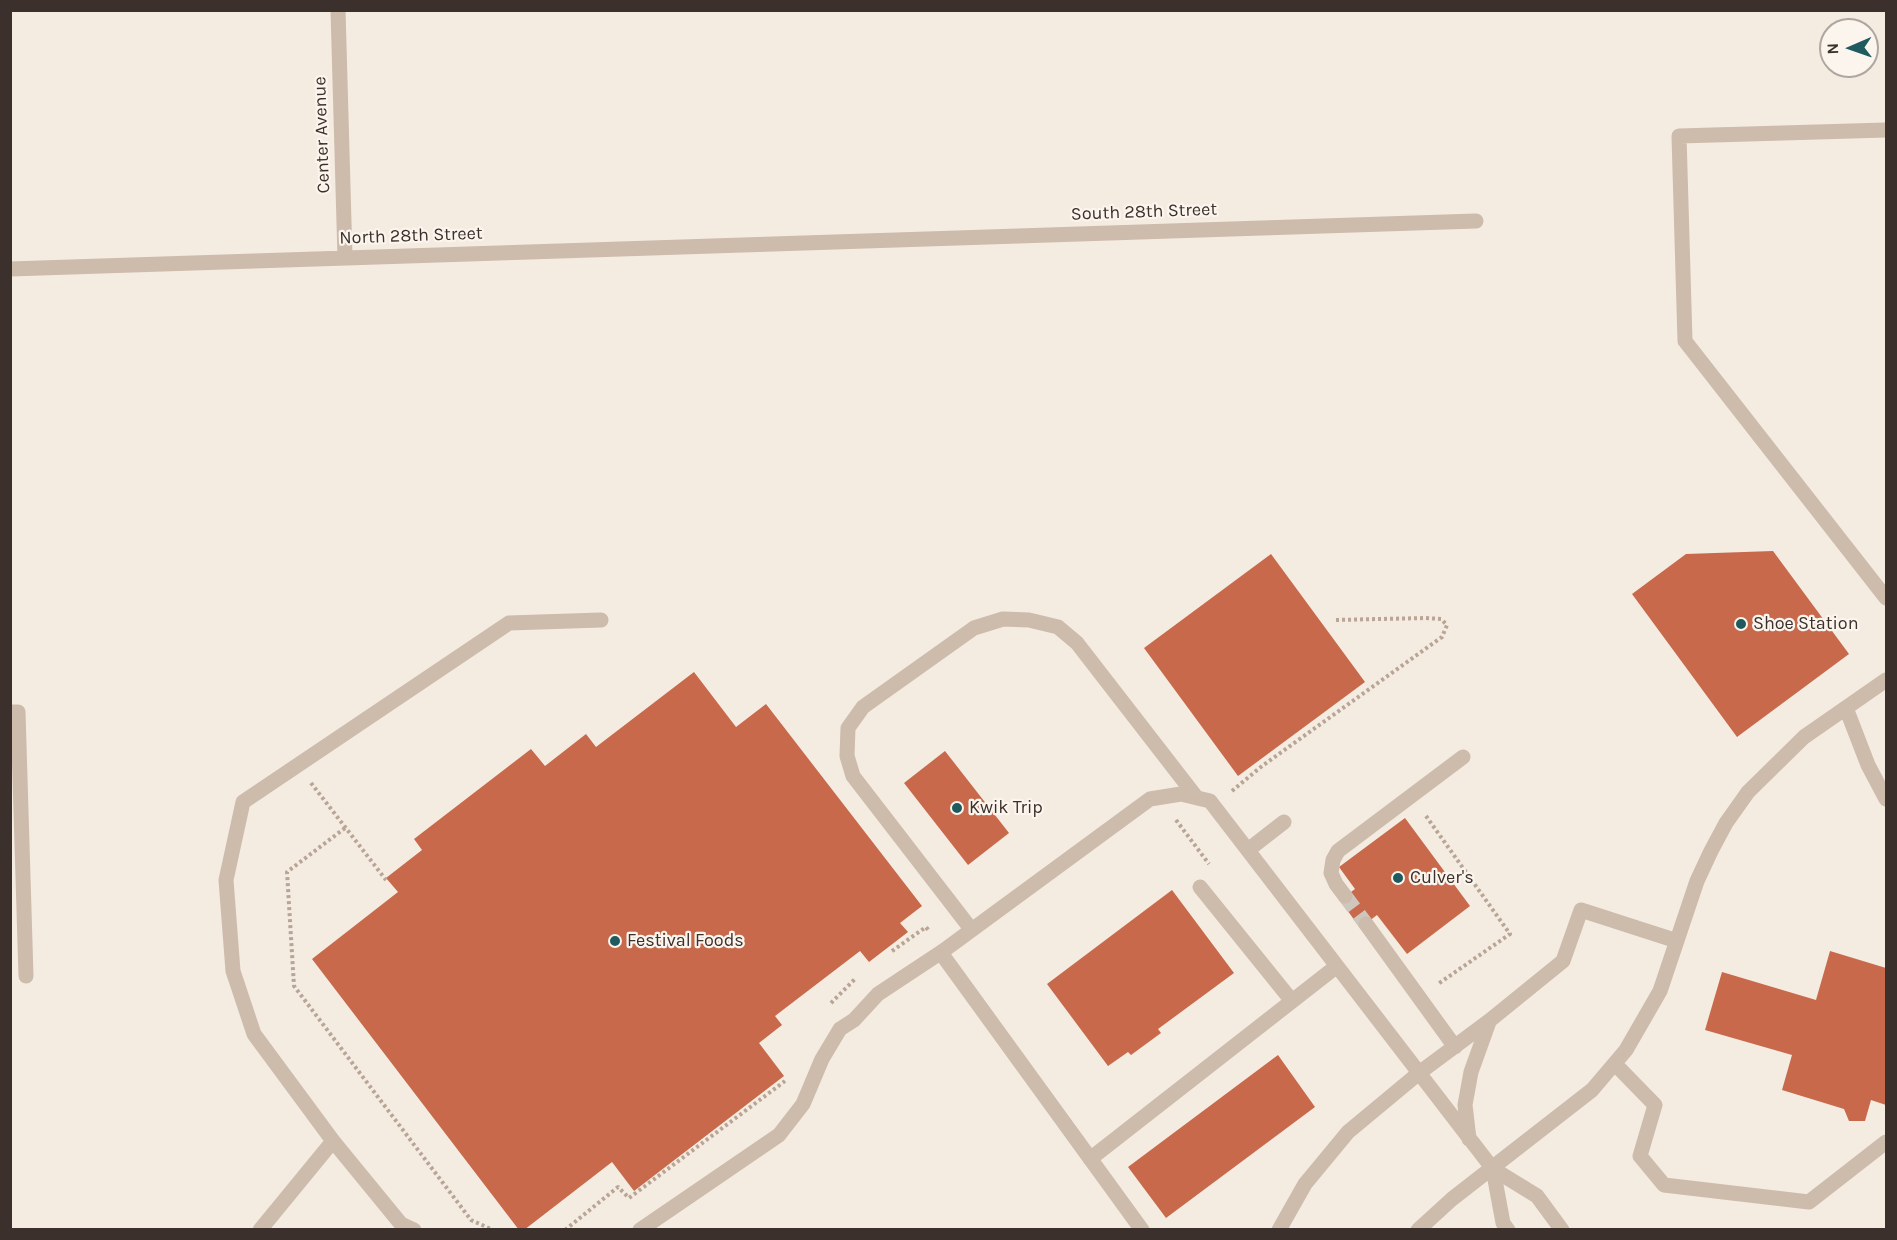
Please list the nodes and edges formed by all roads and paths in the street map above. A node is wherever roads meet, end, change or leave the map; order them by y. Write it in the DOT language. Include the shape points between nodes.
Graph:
graph roads {
  1 [pos="338,10"];
  2 [pos="1887,130"];
  3 [pos="1476,221"];
  4 [pos="813,242"];
  5 [pos="345,258"];
  6 [pos="10,269"];
  7 [pos="1887,598"];
  8 [pos="601,620"];
  9 [pos="1334,620"];
  10 [pos="1887,680"];
  11 [pos="1846,708"];
  12 [pos="10,712"];
  13 [pos="1463,757"];
  14 [pos="298,765"];
  15 [pos="1411,796"];
  16 [pos="1159,797"];
  17 [pos="1197,798"];
  18 [pos="1887,799"];
  19 [pos="1214,805"];
  20 [pos="1284,822"];
  21 [pos="345,828"];
  22 [pos="1248,849"];
  23 [pos="386,880"];
  24 [pos="1200,887"];
  25 [pos="1345,896"];
  26 [pos="1366,924"];
  27 [pos="971,929"];
  28 [pos="1677,941"];
  29 [pos="942,952"];
  30 [pos="890,953"];
  31 [pos="1337,966"];
  32 [pos="860,975"];
  33 [pos="26,976"];
  34 [pos="1419,997"];
  35 [pos="1292,1001"];
  36 [pos="824,1010"];
  37 [pos="1489,1022"];
  38 [pos="1455,1047"];
  39 [pos="1615,1064"];
  40 [pos="1419,1073"];
  41 [pos="788,1079"];
  42 [pos="1469,1138"];
  43 [pos="333,1141"];
  44 [pos="1887,1142"];
  45 [pos="1090,1159"];
  46 [pos="1493,1169"];
  47 [pos="260,1230"];
  48 [pos="414,1230"];
  49 [pos="494,1230"];
  50 [pos="565,1230"];
  51 [pos="640,1230"];
  52 [pos="1142,1230"];
  53 [pos="1279,1230"];
  54 [pos="1418,1230"];
  55 [pos="1508,1230"];
  56 [pos="1562,1230"];
  1 -- 5 [label="street, Center Avenue"];
  2 -- 7 [label="street" via="1679,136 1685,341"];
  3 -- 4 [label="street, South 28th Street"];
  4 -- 5 [label="street, North 28th Street"];
  5 -- 6 [label="street, North 28th Street"];
  8 -- 14 [label="street" via="508,623"];
  9 -- 19 [label="path" via="1435,618 1447,626 1442,637"];
  10 -- 11 [label="street"];
  11 -- 18 [label="street" via="1868,765"];
  11 -- 28 [label="street" via="1804,737 1742,800 1710,851"];
  12 -- 33 [label="street" via="18,712"];
  13 -- 15 [label="street"];
  14 -- 21 [label="path"];
  14 -- 43 [label="street" via="243,802 226,880 233,971 254,1034"];
  15 -- 25 [label="street" via="1338,851 1331,873"];
  15 -- 34 [label="path" via="1510,934"];
  16 -- 17 [label="street" via="1181,794"];
  16 -- 24 [label="path" via="1217,874"];
  16 -- 27 [label="street" via="1150,799"];
  17 -- 19 [label="street"];
  17 -- 27 [label="street" via="1077,643 1058,627 1029,620 1003,620 974,628 863,707 848,729 847,756 853,776"];
  19 -- 22 [label="street"];
  20 -- 22 [label="street"];
  21 -- 23 [label="path"];
  21 -- 49 [label="path" via="287,872 294,986 471,1220"];
  22 -- 31 [label="street"];
  24 -- 35 [label="street"];
  26 -- 34 [label="street"];
  27 -- 29 [label="street"];
  28 -- 37 [label="street" via="1581,910 1563,962"];
  28 -- 39 [label="street" via="1660,991"];
  29 -- 30 [label="path" via="926,927"];
  29 -- 45 [label="street"];
  29 -- 51 [label="street" via="878,994 840,1029 803,1104 779,1135"];
  31 -- 35 [label="street"];
  31 -- 40 [label="street"];
  32 -- 36 [label="path"];
  34 -- 38 [label="street"];
  35 -- 45 [label="street"];
  37 -- 38 [label="street"];
  37 -- 42 [label="street" via="1471,1072 1465,1105"];
  38 -- 40 [label="street"];
  39 -- 44 [label="street" via="1655,1105 1640,1156 1664,1185 1809,1202"];
  39 -- 46 [label="street" via="1592,1090"];
  40 -- 42 [label="street"];
  40 -- 53 [label="street" via="1348,1132 1305,1184"];
  41 -- 50 [label="path" via="629,1198 618,1187"];
  42 -- 46 [label="street"];
  43 -- 47 [label="street"];
  43 -- 48 [label="street" via="401,1224"];
  45 -- 52 [label="street"];
  46 -- 54 [label="street"];
  46 -- 55 [label="street" via="1503,1223"];
  46 -- 56 [label="street" via="1537,1196"];
}
